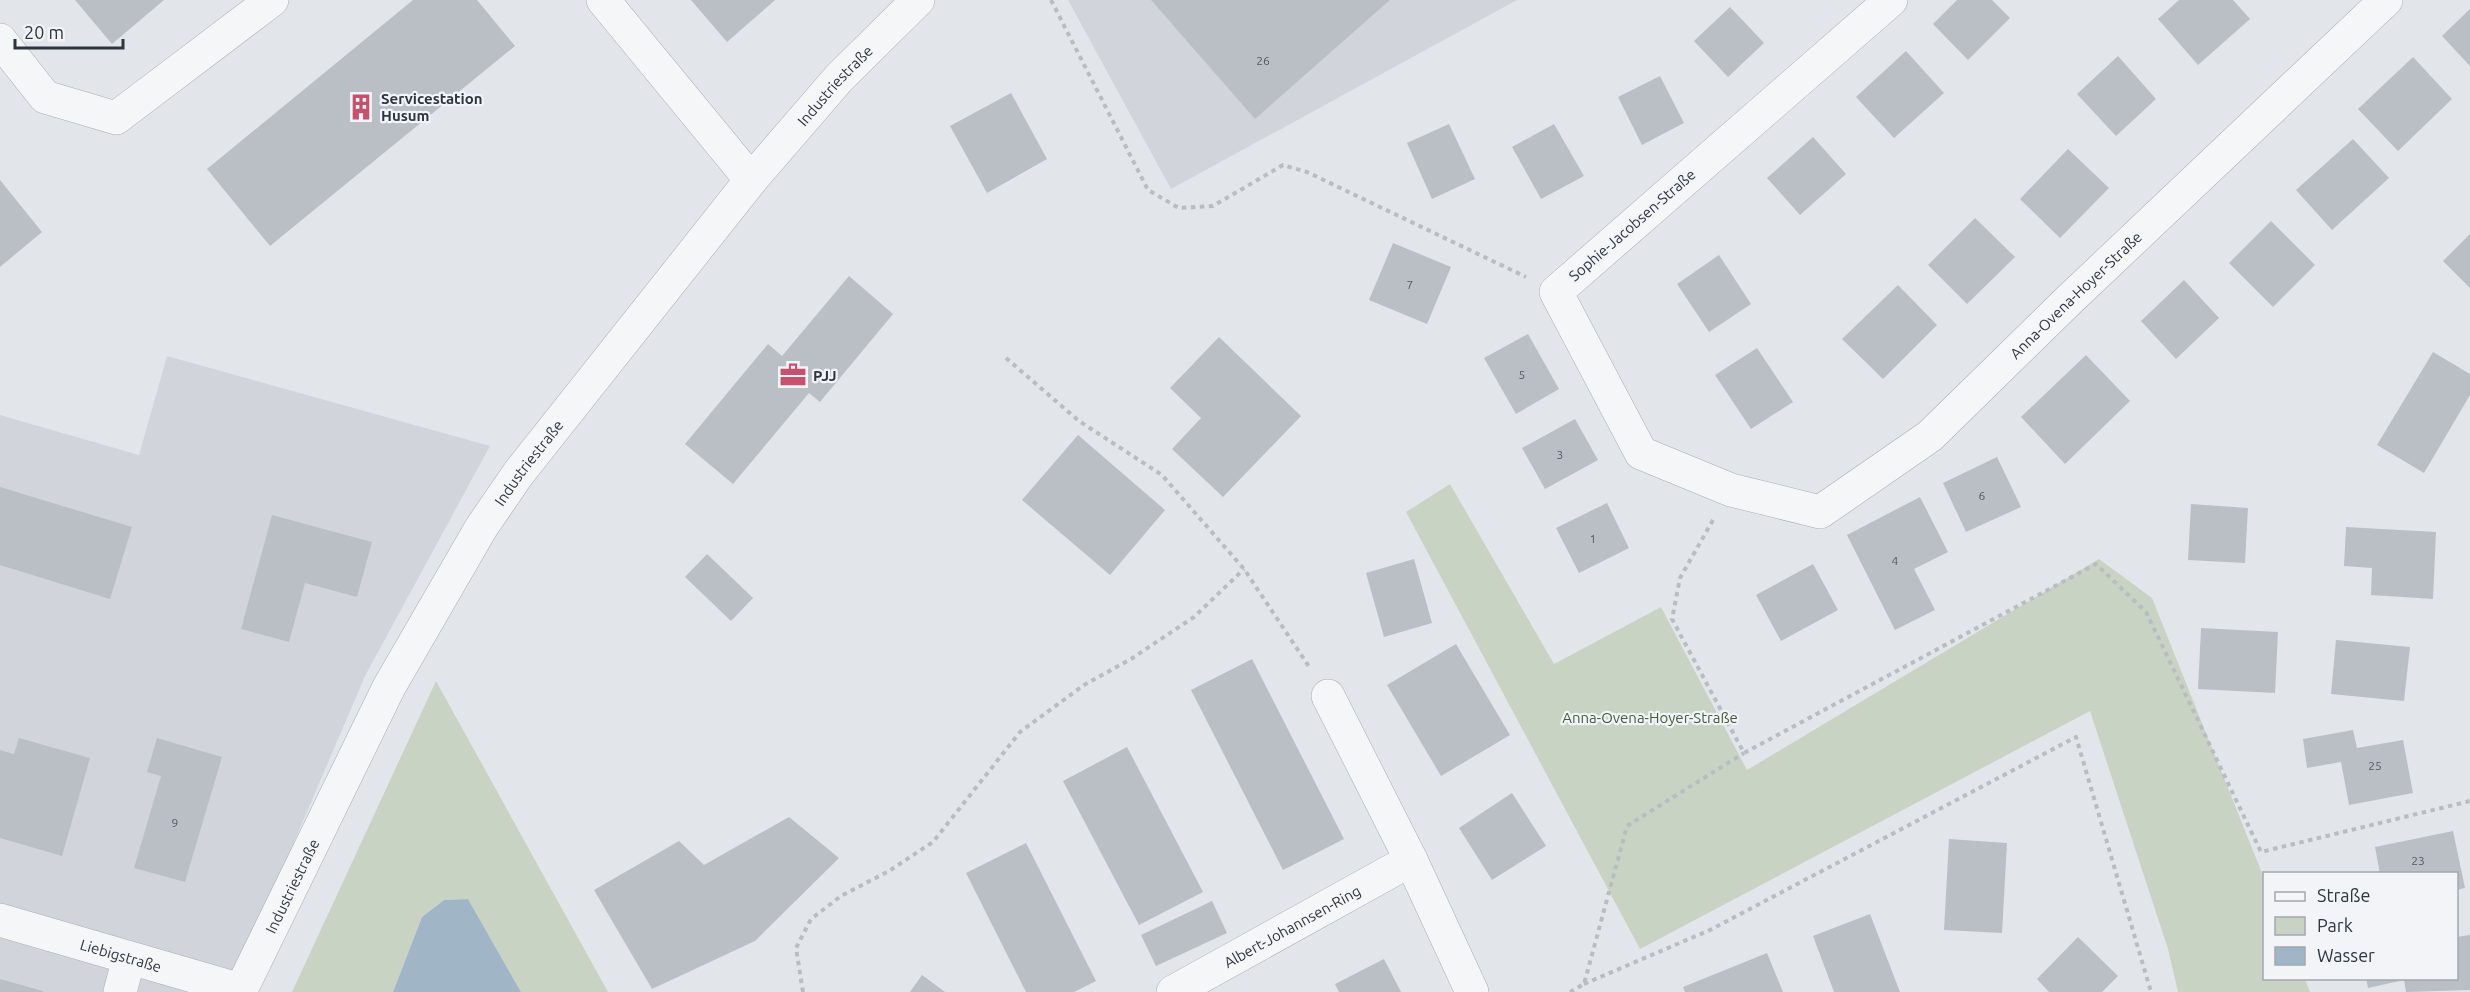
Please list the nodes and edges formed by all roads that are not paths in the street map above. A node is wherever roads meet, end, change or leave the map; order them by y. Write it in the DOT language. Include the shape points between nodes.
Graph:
graph roads {
  1 [pos="603,0"];
  2 [pos="918,0"];
  3 [pos="1891,0"];
  4 [pos="2386,0"];
  5 [pos="254,6"];
  6 [pos="0,40"];
  7 [pos="751,180"];
  8 [pos="1731,490"];
  9 [pos="1328,696"];
  10 [pos="1411,860"];
  11 [pos="0,921"];
  12 [pos="129,958"];
  13 [pos="240,991"];
  14 [pos="120,992"];
  15 [pos="1173,992"];
  16 [pos="1472,992"];
  1 -- 7 [label="street"];
  2 -- 7 [label="street, Industriestraße" via="839,78"];
  3 -- 8 [label="street, Sophie-Jacobsen-Straße" via="1556,292 1641,453"];
  4 -- 8 [label="street, Anna-Ovena-Hoyer-Straße" via="1930,436 1820,512"];
  5 -- 6 [label="street" via="116,118 45,97"];
  7 -- 13 [label="street, Industriestraße" via="518,474 481,528 389,687"];
  9 -- 10 [label="street"];
  10 -- 15 [label="street, Albert-Johannsen-Ring"];
  10 -- 16 [label="street"];
  11 -- 12 [label="street, Liebigstraße"];
  12 -- 13 [label="street, Liebigstraße"];
  12 -- 14 [label="street"];
}
